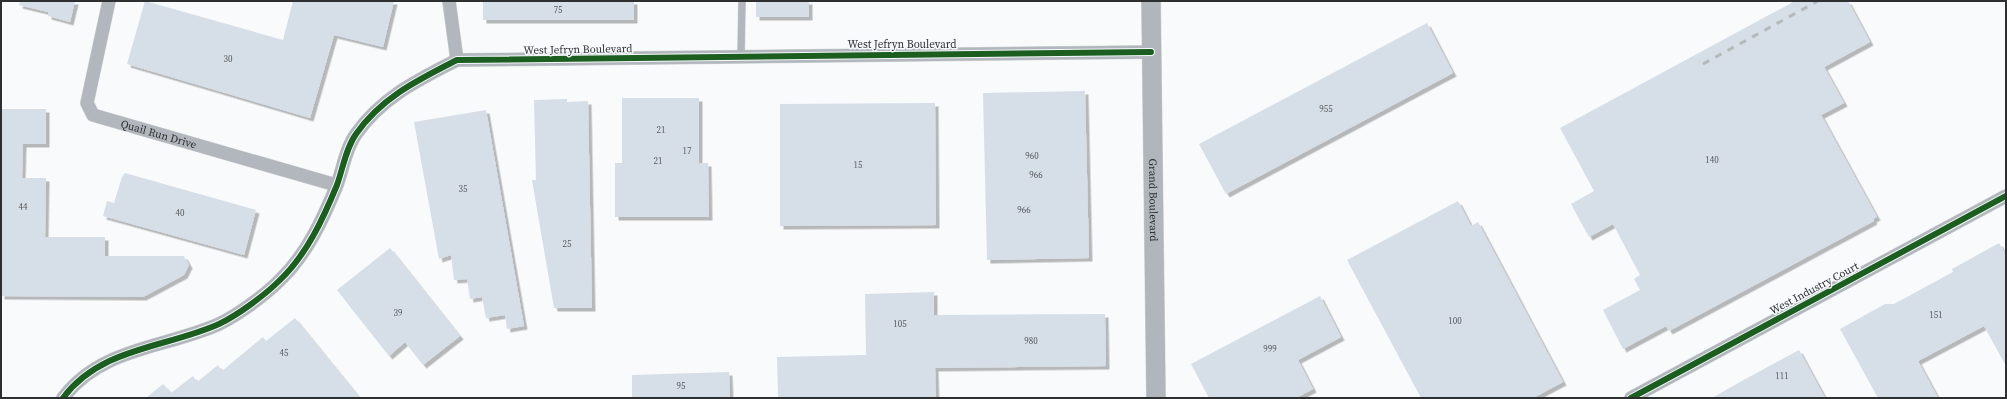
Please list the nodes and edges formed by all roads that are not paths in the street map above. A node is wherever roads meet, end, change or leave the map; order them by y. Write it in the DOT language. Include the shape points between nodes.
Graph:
graph roads {
  1 [pos="109,1"];
  2 [pos="449,1"];
  3 [pos="742,1"];
  4 [pos="1151,1"];
  5 [pos="1152,52"];
  6 [pos="741,56"];
  7 [pos="457,60"];
  8 [pos="336,185"];
  9 [pos="2006,196"];
  10 [pos="63,398"];
  11 [pos="1156,398"];
  12 [pos="1631,398"];
  1 -- 8 [label="street, Quail Run Drive" via="86,103 93,115"];
  2 -- 7 [label="street"];
  3 -- 6 [label="lane"];
  4 -- 5 [label="street, Grand Boulevard"];
  5 -- 6 [label="street, West Jefryn Boulevard"];
  5 -- 11 [label="street, Grand Boulevard"];
  6 -- 7 [label="street, West Jefryn Boulevard"];
  7 -- 8 [label="street, West Jefryn Boulevard" via="410,84 375,110 355,135"];
  8 -- 10 [label="street, West Jefryn Boulevard" via="318,226 300,257 280,280 250,304 220,323 188,336 139,348 96,368"];
  9 -- 12 [label="street, West Industry Court"];
}
